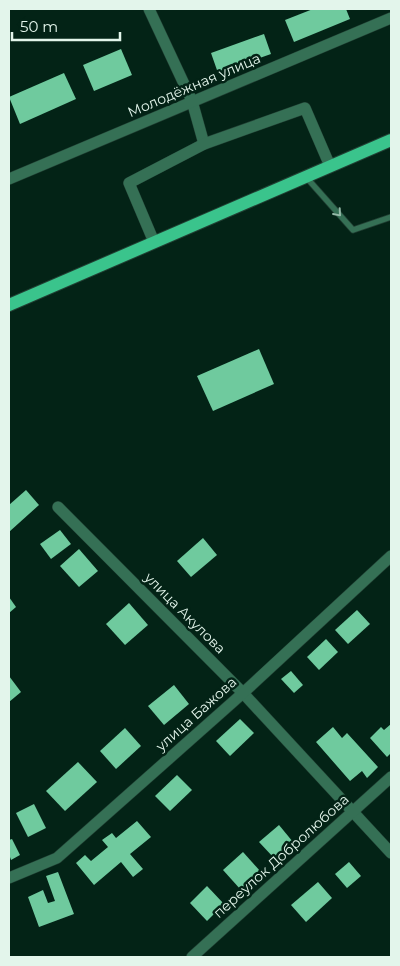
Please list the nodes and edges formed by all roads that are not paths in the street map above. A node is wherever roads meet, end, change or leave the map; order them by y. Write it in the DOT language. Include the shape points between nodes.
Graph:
graph roads {
  1 [pos="149,9"];
  2 [pos="391,18"];
  3 [pos="192,101"];
  4 [pos="391,140"];
  5 [pos="204,144"];
  6 [pos="330,166"];
  7 [pos="306,177"];
  8 [pos="9,179"];
  9 [pos="391,216"];
  10 [pos="154,242"];
  11 [pos="9,305"];
  12 [pos="58,507"];
  13 [pos="391,556"];
  14 [pos="243,693"];
  15 [pos="391,777"];
  16 [pos="352,812"];
  17 [pos="391,853"];
  18 [pos="9,878"];
  19 [pos="192,957"];
  1 -- 3 [label="street"];
  2 -- 3 [label="street, Молодёжная улица"];
  3 -- 5 [label="street"];
  3 -- 8 [label="street, Молодёжная улица"];
  4 -- 6 [label="main road"];
  5 -- 6 [label="street" via="305,108"];
  5 -- 10 [label="street" via="129,184"];
  6 -- 7 [label="main road"];
  7 -- 9 [label="lane, one-way" via="353,230"];
  7 -- 10 [label="main road"];
  10 -- 11 [label="main road"];
  12 -- 14 [label="street, улица Акулова"];
  13 -- 14 [label="street, улица Бажова"];
  14 -- 16 [label="street, улица Акулова"];
  14 -- 18 [label="street, улица Бажова" via="57,858"];
  15 -- 16 [label="street, переулок Добролюбова"];
  16 -- 17 [label="street, улица Акулова"];
  16 -- 19 [label="street, переулок Добролюбова"];
}
